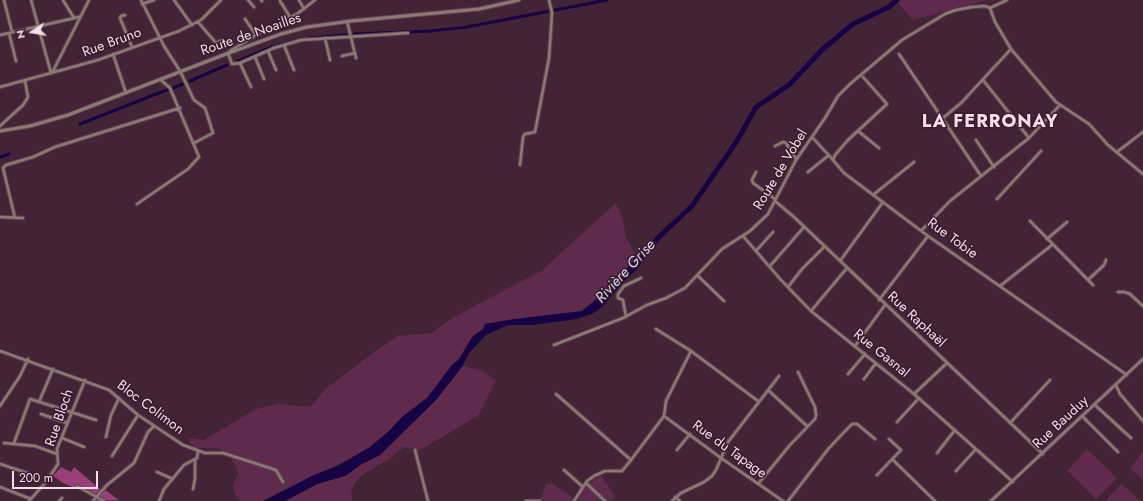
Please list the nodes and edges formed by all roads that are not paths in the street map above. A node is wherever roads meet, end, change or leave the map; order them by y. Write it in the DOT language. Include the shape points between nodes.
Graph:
graph roads {
  1 [pos="4,0"];
  2 [pos="31,0"];
  3 [pos="63,0"];
  4 [pos="89,0"];
  5 [pos="141,0"];
  6 [pos="154,0"];
  7 [pos="174,0"];
  8 [pos="221,0"];
  9 [pos="248,0"];
  10 [pos="299,0"];
  11 [pos="315,0"];
  12 [pos="519,0"];
  13 [pos="549,0"];
  14 [pos="1007,0"];
  15 [pos="280,1"];
  16 [pos="142,4"];
  17 [pos="254,7"];
  18 [pos="990,8"];
  19 [pos="304,9"];
  20 [pos="125,15"];
  21 [pos="80,17"];
  22 [pos="290,17"];
  23 [pos="74,18"];
  24 [pos="245,19"];
  25 [pos="347,21"];
  26 [pos="198,22"];
  27 [pos="192,25"];
  28 [pos="40,26"];
  29 [pos="11,33"];
  30 [pos="408,33"];
  31 [pos="256,34"];
  32 [pos="0,35"];
  33 [pos="159,37"];
  34 [pos="351,37"];
  35 [pos="325,38"];
  36 [pos="222,40"];
  37 [pos="284,45"];
  38 [pos="132,47"];
  39 [pos="1011,49"];
  40 [pos="268,51"];
  41 [pos="355,53"];
  42 [pos="113,54"];
  43 [pos="227,54"];
  44 [pos="899,54"];
  45 [pos="255,56"];
  46 [pos="342,56"];
  47 [pos="356,58"];
  48 [pos="330,60"];
  49 [pos="16,61"];
  50 [pos="240,63"];
  51 [pos="276,70"];
  52 [pos="294,70"];
  53 [pos="180,71"];
  54 [pos="52,73"];
  55 [pos="862,77"];
  56 [pos="264,79"];
  57 [pos="161,80"];
  58 [pos="983,80"];
  59 [pos="25,81"];
  60 [pos="0,87"];
  61 [pos="251,87"];
  62 [pos="126,93"];
  63 [pos="1060,105"];
  64 [pos="180,108"];
  65 [pos="943,118"];
  66 [pos="0,126"];
  67 [pos="0,131"];
  68 [pos="858,131"];
  69 [pos="1143,132"];
  70 [pos="812,137"];
  71 [pos="1029,138"];
  72 [pos="976,140"];
  73 [pos="194,143"];
  74 [pos="775,146"];
  75 [pos="879,148"];
  76 [pos="1041,151"];
  77 [pos="1117,152"];
  78 [pos="829,155"];
  79 [pos="796,160"];
  80 [pos="833,160"];
  81 [pos="914,162"];
  82 [pos="520,165"];
  83 [pos="994,166"];
  84 [pos="756,172"];
  85 [pos="808,172"];
  86 [pos="1143,174"];
  87 [pos="981,176"];
  88 [pos="873,195"];
  89 [pos="997,199"];
  90 [pos="775,200"];
  91 [pos="883,202"];
  92 [pos="137,204"];
  93 [pos="0,217"];
  94 [pos="15,218"];
  95 [pos="23,218"];
  96 [pos="1030,221"];
  97 [pos="1067,222"];
  98 [pos="804,227"];
  99 [pos="922,230"];
  100 [pos="773,232"];
  101 [pos="743,236"];
  102 [pos="928,236"];
  103 [pos="1047,239"];
  104 [pos="1052,245"];
  105 [pos="825,246"];
  106 [pos="756,251"];
  107 [pos="1106,260"];
  108 [pos="840,261"];
  109 [pos="770,266"];
  110 [pos="847,268"];
  111 [pos="698,276"];
  112 [pos="641,278"];
  113 [pos="1088,280"];
  114 [pos="1093,285"];
  115 [pos="1000,286"];
  116 [pos="788,287"];
  117 [pos="1118,292"];
  118 [pos="879,300"];
  119 [pos="724,301"];
  120 [pos="885,305"];
  121 [pos="1143,306"];
  122 [pos="811,310"];
  123 [pos="626,317"];
  124 [pos="656,329"];
  125 [pos="554,345"];
  126 [pos="855,346"];
  127 [pos="0,351"];
  128 [pos="691,351"];
  129 [pos="865,354"];
  130 [pos="28,359"];
  131 [pos="1143,359"];
  132 [pos="876,363"];
  133 [pos="947,363"];
  134 [pos="53,368"];
  135 [pos="798,372"];
  136 [pos="848,374"];
  137 [pos="1127,375"];
  138 [pos="779,376"];
  139 [pos="864,379"];
  140 [pos="85,380"];
  141 [pos="1050,380"];
  142 [pos="1116,385"];
  143 [pos="768,390"];
  144 [pos="556,394"];
  145 [pos="914,394"];
  146 [pos="119,398"];
  147 [pos="919,398"];
  148 [pos="758,401"];
  149 [pos="39,402"];
  150 [pos="1095,405"];
  151 [pos="0,406"];
  152 [pos="72,412"];
  153 [pos="41,414"];
  154 [pos="138,415"];
  155 [pos="664,416"];
  156 [pos="1083,417"];
  157 [pos="96,420"];
  158 [pos="1143,421"];
  159 [pos="897,422"];
  160 [pos="67,423"];
  161 [pos="1010,424"];
  162 [pos="154,426"];
  163 [pos="807,426"];
  164 [pos="955,430"];
  165 [pos="690,434"];
  166 [pos="106,437"];
  167 [pos="62,438"];
  168 [pos="875,438"];
  169 [pos="889,438"];
  170 [pos="1131,438"];
  171 [pos="4,443"];
  172 [pos="14,443"];
  173 [pos="84,447"];
  174 [pos="976,449"];
  175 [pos="198,450"];
  176 [pos="415,450"];
  177 [pos="677,450"];
  178 [pos="1118,452"];
  179 [pos="937,453"];
  180 [pos="57,454"];
  181 [pos="1043,454"];
  182 [pos="112,456"];
  183 [pos="721,458"];
  184 [pos="195,459"];
  185 [pos="892,459"];
  186 [pos="631,460"];
  187 [pos="0,464"];
  188 [pos="564,470"];
  189 [pos="956,471"];
  190 [pos="157,472"];
  191 [pos="30,474"];
  192 [pos="877,475"];
  193 [pos="173,479"];
  194 [pos="283,482"];
  195 [pos="1013,482"];
  196 [pos="586,483"];
  197 [pos="758,484"];
  198 [pos="77,486"];
  199 [pos="0,487"];
  200 [pos="583,487"];
  201 [pos="193,489"];
  202 [pos="96,496"];
  203 [pos="675,497"];
  204 [pos="62,498"];
  205 [pos="30,500"];
  206 [pos="59,501"];
  207 [pos="93,501"];
  208 [pos="104,501"];
  209 [pos="159,501"];
  210 [pos="428,501"];
  211 [pos="526,501"];
  212 [pos="540,501"];
  213 [pos="574,501"];
  214 [pos="605,501"];
  215 [pos="672,501"];
  216 [pos="680,501"];
  217 [pos="783,501"];
  218 [pos="788,501"];
  219 [pos="935,501"];
  220 [pos="991,501"];
  1 -- 29 [label="street"];
  2 -- 28 [label="street"];
  3 -- 23 [label="street"];
  4 -- 21 [label="street"];
  5 -- 16 [label="street"];
  6 -- 16 [label="street"];
  7 -- 27 [label="street"];
  8 -- 26 [label="street, Rue Bruno"];
  9 -- 17 [label="street"];
  10 -- 19 [label="street"];
  11 -- 19 [label="street"];
  12 -- 25 [label="street, Route de Noailles" via="479,9"];
  13 -- 82 [label="street" via="552,13 549,58 535,132 523,137"];
  14 -- 18 [label="street"];
  15 -- 22 [label="street"];
  16 -- 33 [label="street"];
  18 -- 39 [label="street"];
  18 -- 70 [label="street, Route de Vobel" via="985,6 956,10 902,40 842,91"];
  19 -- 22 [label="street"];
  20 -- 38 [label="street" via="120,18"];
  21 -- 23 [label="street"];
  21 -- 54 [label="street"];
  22 -- 31 [label="street"];
  23 -- 28 [label="street"];
  24 -- 31 [label="street"];
  25 -- 34 [label="street"];
  25 -- 43 [label="street, Route de Noailles" via="281,34"];
  26 -- 27 [label="street, Rue Bruno"];
  26 -- 36 [label="street" via="216,43"];
  27 -- 33 [label="street, Rue Bruno"];
  28 -- 29 [label="street"];
  28 -- 54 [label="street"];
  29 -- 32 [label="street"];
  29 -- 49 [label="street"];
  30 -- 34 [label="street"];
  31 -- 43 [label="street"];
  33 -- 38 [label="street, Rue Bruno"];
  33 -- 53 [label="street"];
  34 -- 35 [label="street"];
  34 -- 41 [label="street"];
  35 -- 37 [label="street" via="301,40"];
  35 -- 48 [label="street"];
  37 -- 40 [label="street"];
  37 -- 52 [label="street"];
  38 -- 42 [label="street, Rue Bruno"];
  39 -- 58 [label="street"];
  39 -- 63 [label="street"];
  40 -- 45 [label="street"];
  40 -- 51 [label="street"];
  41 -- 46 [label="street"];
  41 -- 47 [label="street"];
  42 -- 54 [label="street, Rue Bruno"];
  42 -- 62 [label="street"];
  43 -- 50 [label="street" via="232,64"];
  43 -- 53 [label="street, Route de Noailles"];
  44 -- 65 [label="street"];
  45 -- 50 [label="street"];
  45 -- 56 [label="street"];
  50 -- 61 [label="street"];
  53 -- 57 [label="street, Route de Noailles"];
  53 -- 73 [label="street" via="194,100 205,108 213,132"];
  54 -- 59 [label="street, Rue Bruno"];
  55 -- 68 [label="street" via="887,104"];
  57 -- 62 [label="street, Route de Noailles"];
  57 -- 64 [label="street" via="170,88"];
  58 -- 65 [label="street"];
  58 -- 71 [label="street"];
  59 -- 60 [label="street, Rue Bruno"];
  59 -- 66 [label="street" via="28,97"];
  62 -- 67 [label="street, Route de Noailles" via="46,122"];
  63 -- 71 [label="street"];
  63 -- 77 [label="street" via="1093,127"];
  64 -- 73 [label="street"];
  64 -- 94 [label="street" via="6,164 3,168"];
  65 -- 87 [label="street"];
  68 -- 75 [label="street"];
  68 -- 80 [label="street" via="839,149"];
  69 -- 77 [label="street"];
  70 -- 78 [label="street, Rue Tobie"];
  70 -- 79 [label="street, Route de Vobel"];
  71 -- 83 [label="street"];
  72 -- 83 [label="street"];
  73 -- 92 [label="street" via="199,157 196,162"];
  74 -- 79 [label="street" via="786,143"];
  76 -- 89 [label="street"];
  77 -- 86 [label="street"];
  78 -- 80 [label="street, Rue Tobie"];
  78 -- 85 [label="street"];
  79 -- 90 [label="street, Route de Vobel"];
  80 -- 88 [label="street, Rue Tobie" via="844,173"];
  81 -- 88 [label="street"];
  83 -- 87 [label="street"];
  84 -- 90 [label="street, Rue Raphaël" via="753,183"];
  87 -- 99 [label="street" via="950,201"];
  88 -- 91 [label="street, Rue Tobie"];
  90 -- 98 [label="street, Rue Raphaël"];
  90 -- 101 [label="street, Route de Vobel" via="761,222"];
  91 -- 99 [label="street, Rue Tobie"];
  91 -- 108 [label="street"];
  93 -- 94 [label="street"];
  94 -- 95 [label="street"];
  96 -- 103 [label="street"];
  97 -- 103 [label="street"];
  98 -- 105 [label="street, Rue Raphaël"];
  98 -- 109 [label="street"];
  99 -- 102 [label="street, Rue Tobie"];
  100 -- 106 [label="street"];
  101 -- 106 [label="street, Rue Gasnal"];
  101 -- 111 [label="street, Route de Vobel" via="722,249"];
  102 -- 115 [label="street, Rue Tobie"];
  102 -- 118 [label="street"];
  103 -- 104 [label="street"];
  104 -- 113 [label="street"];
  104 -- 115 [label="street"];
  105 -- 108 [label="street, Rue Raphaël"];
  105 -- 116 [label="street"];
  106 -- 109 [label="street, Rue Gasnal"];
  107 -- 113 [label="street"];
  108 -- 110 [label="street, Rue Raphaël"];
  109 -- 116 [label="street, Rue Gasnal"];
  110 -- 118 [label="street, Rue Raphaël"];
  110 -- 122 [label="street"];
  111 -- 119 [label="street"];
  111 -- 123 [label="street, Route de Vobel" via="685,288"];
  112 -- 123 [label="street" via="624,286 618,294 618,298 623,300"];
  113 -- 114 [label="street"];
  115 -- 137 [label="street, Rue Tobie"];
  116 -- 122 [label="street, Rue Gasnal"];
  117 -- 121 [label="street" via="1130,294"];
  118 -- 120 [label="street, Rue Raphaël"];
  120 -- 126 [label="street"];
  120 -- 133 [label="street, Rue Raphaël"];
  122 -- 126 [label="street, Rue Gasnal"];
  123 -- 125 [label="street, Route de Vobel"];
  124 -- 128 [label="street"];
  126 -- 129 [label="street, Rue Gasnal"];
  127 -- 130 [label="street, Bloc Colimon"];
  128 -- 148 [label="street"];
  128 -- 155 [label="street" via="666,401"];
  129 -- 132 [label="street, Rue Gasnal"];
  129 -- 136 [label="street"];
  130 -- 134 [label="street, Bloc Colimon"];
  130 -- 151 [label="street"];
  131 -- 137 [label="street, Rue Bauduy"];
  132 -- 139 [label="street"];
  132 -- 145 [label="street, Rue Gasnal"];
  133 -- 145 [label="street"];
  133 -- 161 [label="street, Rue Raphaël"];
  134 -- 140 [label="street, Bloc Colimon"];
  134 -- 149 [label="street"];
  135 -- 163 [label="street" via="815,407 815,419"];
  137 -- 142 [label="street, Rue Bauduy"];
  138 -- 143 [label="street"];
  140 -- 146 [label="street, Bloc Colimon" via="109,390"];
  140 -- 152 [label="street, Rue Bloch"];
  141 -- 161 [label="street"];
  142 -- 150 [label="street, Rue Bauduy"];
  142 -- 158 [label="street" via="1120,394"];
  143 -- 148 [label="street"];
  143 -- 163 [label="street"];
  144 -- 186 [label="street"];
  145 -- 147 [label="street, Rue Gasnal"];
  146 -- 154 [label="street, Bloc Colimon"];
  146 -- 166 [label="street" via="111,415"];
  147 -- 159 [label="street"];
  147 -- 164 [label="street, Rue Gasnal"];
  148 -- 183 [label="street" via="728,442"];
  149 -- 152 [label="street"];
  149 -- 172 [label="street" via="31,399 28,401"];
  150 -- 156 [label="street, Rue Bauduy"];
  150 -- 170 [label="street"];
  152 -- 157 [label="street"];
  152 -- 160 [label="street, Rue Bloch"];
  153 -- 160 [label="street"];
  154 -- 162 [label="street, Bloc Colimon"];
  154 -- 182 [label="street"];
  155 -- 165 [label="street, Rue du Tapage"];
  155 -- 186 [label="street"];
  156 -- 178 [label="street"];
  156 -- 181 [label="street, Rue Bauduy"];
  160 -- 167 [label="street, Rue Bloch"];
  161 -- 181 [label="street, Rue Raphaël"];
  162 -- 175 [label="street, Bloc Colimon" via="183,445"];
  162 -- 202 [label="street" via="148,432 134,463"];
  163 -- 197 [label="street"];
  164 -- 174 [label="street, Rue Gasnal"];
  164 -- 179 [label="street"];
  165 -- 177 [label="street"];
  165 -- 183 [label="street, Rue du Tapage"];
  167 -- 173 [label="street"];
  167 -- 180 [label="street, Rue Bloch"];
  168 -- 218 [label="street" via="858,424 852,424 829,448"];
  169 -- 185 [label="street" via="901,449"];
  171 -- 172 [label="street"];
  172 -- 180 [label="street" via="35,446"];
  174 -- 189 [label="street"];
  174 -- 195 [label="street, Rue Gasnal"];
  175 -- 184 [label="street"];
  175 -- 194 [label="street, Bloc Colimon" via="205,453 223,453 276,470"];
  176 -- 210 [label="street"];
  180 -- 205 [label="street, Rue Bloch" via="58,464"];
  181 -- 195 [label="street, Rue Bauduy"];
  183 -- 197 [label="street, Rue du Tapage"];
  183 -- 203 [label="street" via="712,476"];
  184 -- 193 [label="street" via="187,463"];
  184 -- 201 [label="street"];
  185 -- 192 [label="street"];
  185 -- 219 [label="street"];
  186 -- 196 [label="street" via="622,471 605,471"];
  187 -- 191 [label="street"];
  188 -- 200 [label="street"];
  190 -- 193 [label="street"];
  193 -- 209 [label="street" via="164,489"];
  195 -- 220 [label="street, Rue Bauduy"];
  196 -- 200 [label="street"];
  196 -- 214 [label="street"];
  197 -- 217 [label="street, Rue du Tapage"];
  198 -- 202 [label="street"];
  199 -- 205 [label="street"];
  200 -- 213 [label="street"];
  202 -- 207 [label="street"];
  202 -- 208 [label="street"];
  203 -- 215 [label="street"];
  203 -- 216 [label="street"];
  204 -- 206 [label="street"];
  211 -- 212 [label="street"];
}
